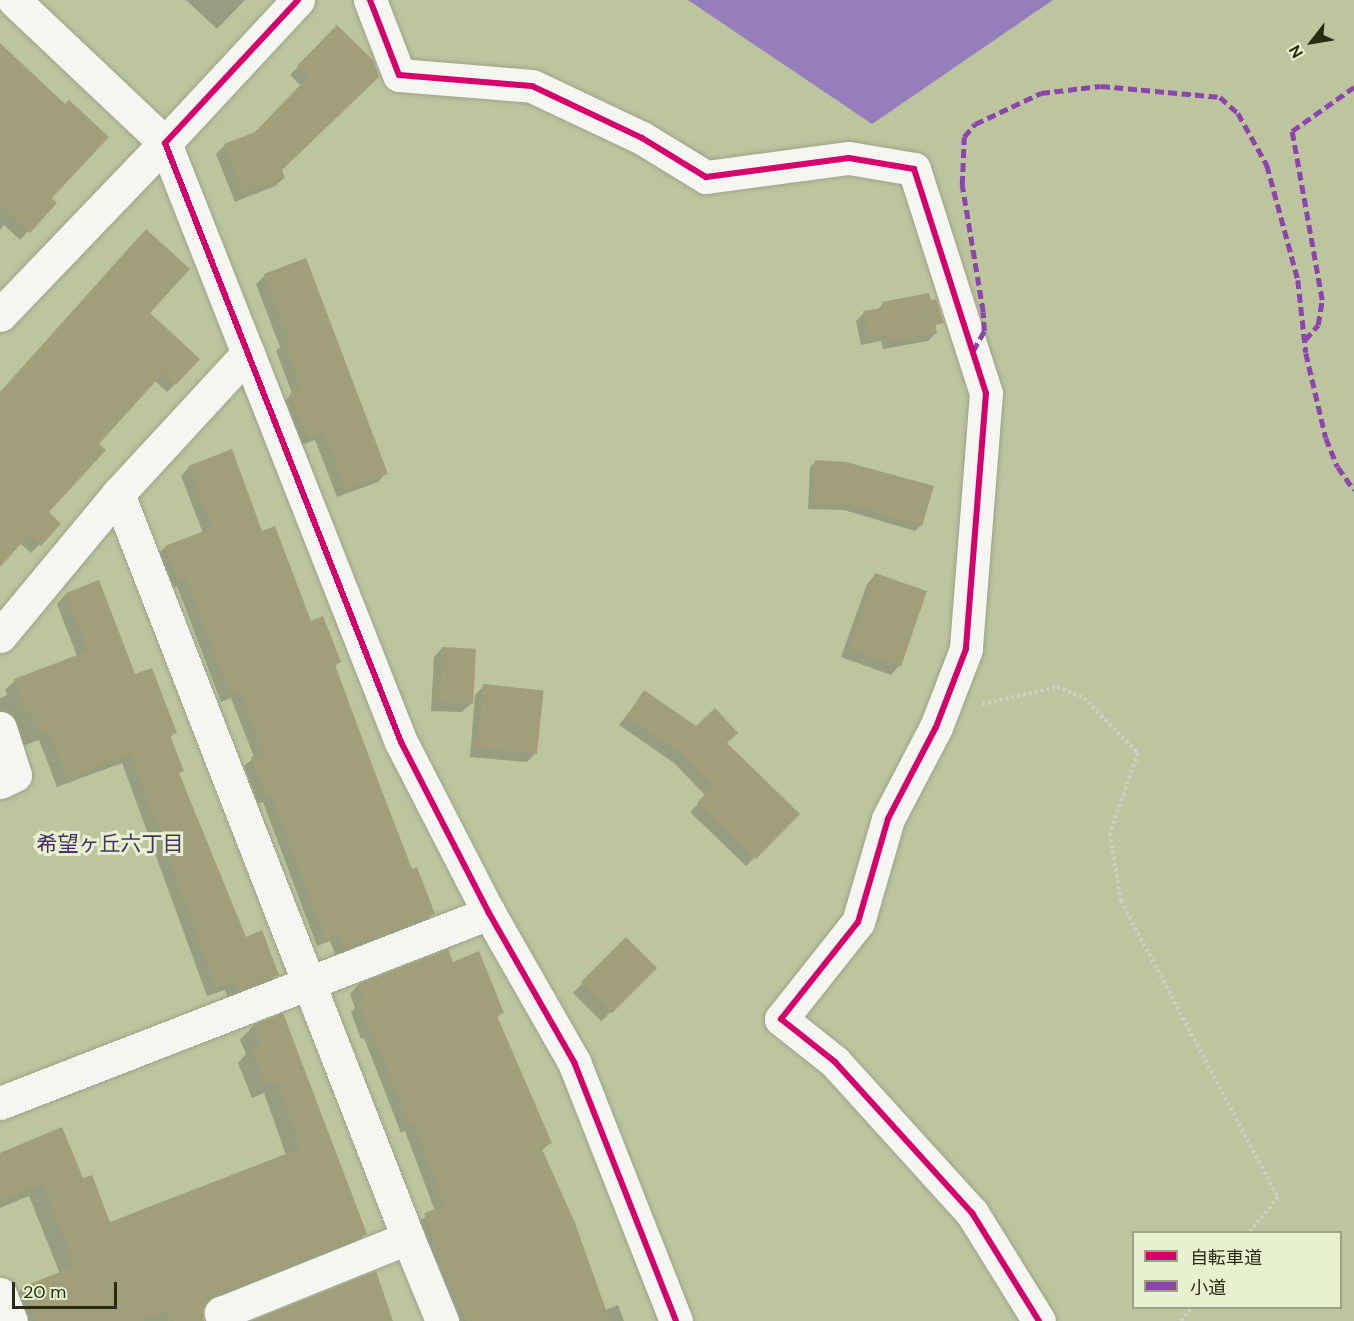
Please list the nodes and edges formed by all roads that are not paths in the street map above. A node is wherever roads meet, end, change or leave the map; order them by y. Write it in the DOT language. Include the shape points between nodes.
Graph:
graph roads {
  1 [pos="298,0"];
  2 [pos="370,0"];
  3 [pos="12,5"];
  4 [pos="165,143"];
  5 [pos="0,315"];
  6 [pos="248,352"];
  7 [pos="118,494"];
  8 [pos="0,636"];
  9 [pos="0,728"];
  10 [pos="0,782"];
  11 [pos="489,913"];
  12 [pos="308,983"];
  13 [pos="0,1102"];
  14 [pos="408,1238"];
  15 [pos="0,1294"];
  16 [pos="10,1321"];
  17 [pos="224,1321"];
  18 [pos="442,1321"];
  19 [pos="676,1321"];
  20 [pos="1039,1321"];
  1 -- 4 [label="street"];
  2 -- 20 [label="street" via="399,75 532,86 642,138 706,177 849,158 914,169 986,393 966,649 942,712 888,819 858,922 781,1019 835,1062 972,1213"];
  3 -- 4 [label="street"];
  4 -- 5 [label="street"];
  4 -- 6 [label="street"];
  6 -- 7 [label="street"];
  6 -- 11 [label="street" via="401,742"];
  7 -- 8 [label="street"];
  7 -- 12 [label="street"];
  9 -- 10 [label="street" via="15,776"];
  11 -- 12 [label="street"];
  11 -- 19 [label="street" via="574,1062"];
  12 -- 13 [label="street"];
  12 -- 14 [label="street"];
  14 -- 17 [label="street" via="221,1313"];
  14 -- 18 [label="street"];
  15 -- 16 [label="street"];
}
